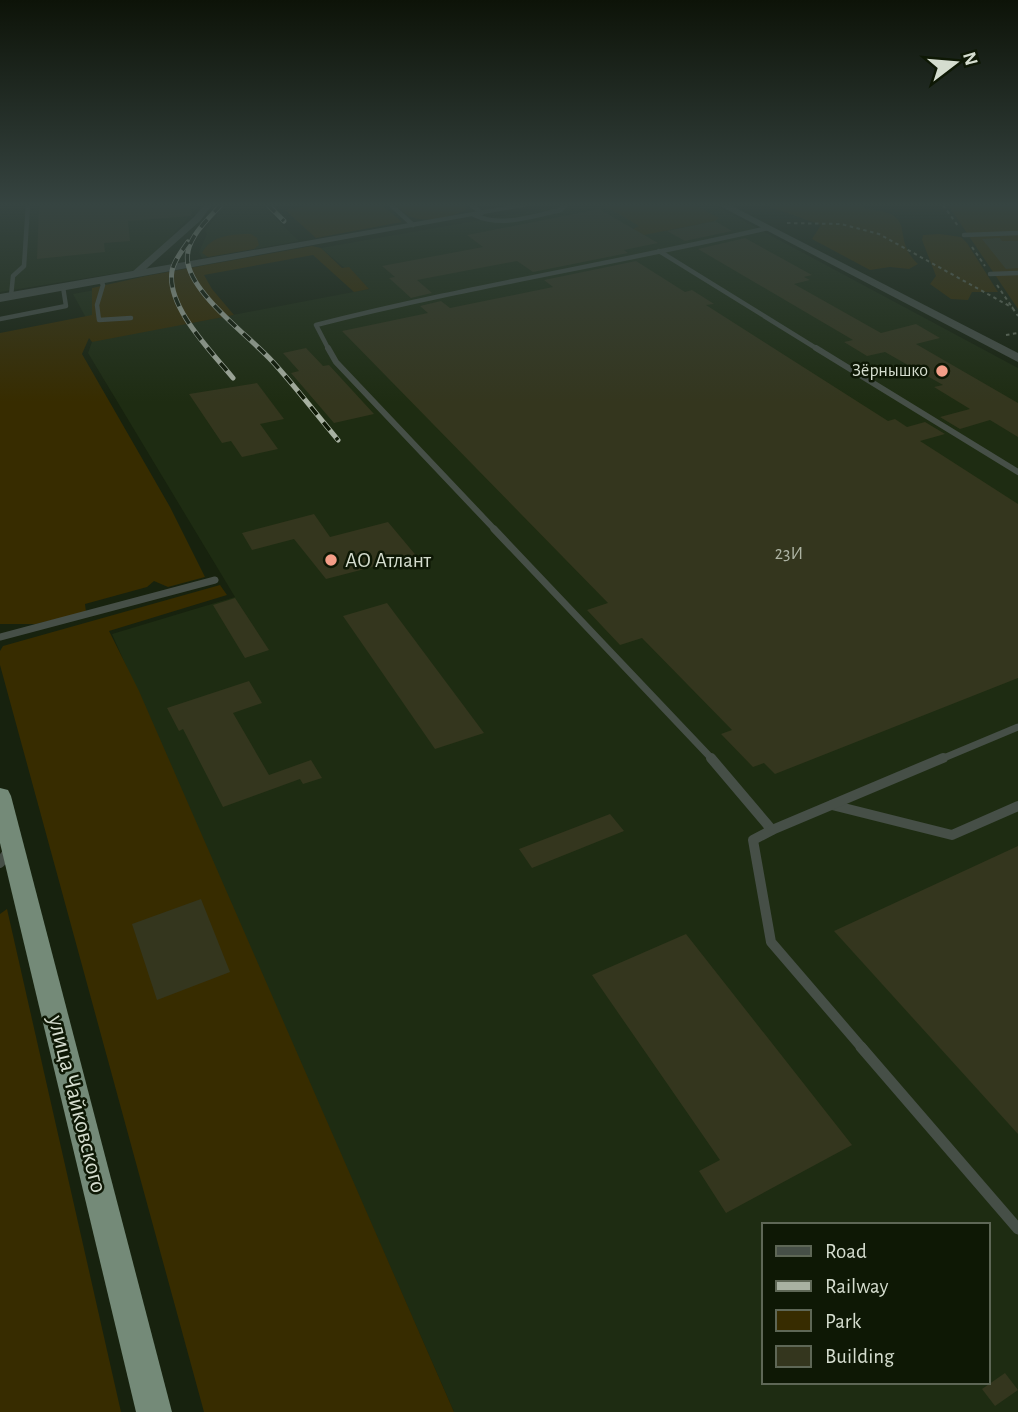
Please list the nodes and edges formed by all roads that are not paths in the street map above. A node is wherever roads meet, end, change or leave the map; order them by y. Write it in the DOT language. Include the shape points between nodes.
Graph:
graph roads {
  1 [pos="18,271"];
  2 [pos="139,271"];
  3 [pos="157,271"];
  4 [pos="561,271"];
  5 [pos="691,271"];
  6 [pos="856,271"];
  7 [pos="1018,273"];
  8 [pos="990,274"];
  9 [pos="134,275"];
  10 [pos="101,281"];
  11 [pos="63,287"];
  12 [pos="6,297"];
  13 [pos="131,317"];
  14 [pos="0,319"];
  15 [pos="1018,358"];
  16 [pos="1018,471"];
  17 [pos="215,580"];
  18 [pos="0,637"];
  19 [pos="1018,727"];
  20 [pos="0,796"];
  21 [pos="832,805"];
  22 [pos="1018,806"];
  23 [pos="772,830"];
  24 [pos="6,854"];
  25 [pos="1018,1229"];
  26 [pos="154,1412"];
  1 -- 12 [label="lane"];
  2 -- 9 [label="street"];
  3 -- 9 [label="street"];
  4 -- 23 [label="lane" via="316,325 336,362 738,787"];
  5 -- 16 [label="lane"];
  6 -- 15 [label="street"];
  7 -- 8 [label="lane"];
  9 -- 10 [label="street"];
  10 -- 11 [label="street"];
  10 -- 13 [label="lane" via="99,320"];
  11 -- 12 [label="street"];
  11 -- 14 [label="lane" via="66,306"];
  17 -- 18 [label="lane"];
  19 -- 21 [label="lane"];
  20 -- 24 [label="highway, улица Чайковского"];
  21 -- 22 [label="lane" via="952,835"];
  21 -- 23 [label="lane"];
  23 -- 25 [label="lane" via="752,840 771,942"];
  24 -- 26 [label="highway, улица Чайковского"];
}
